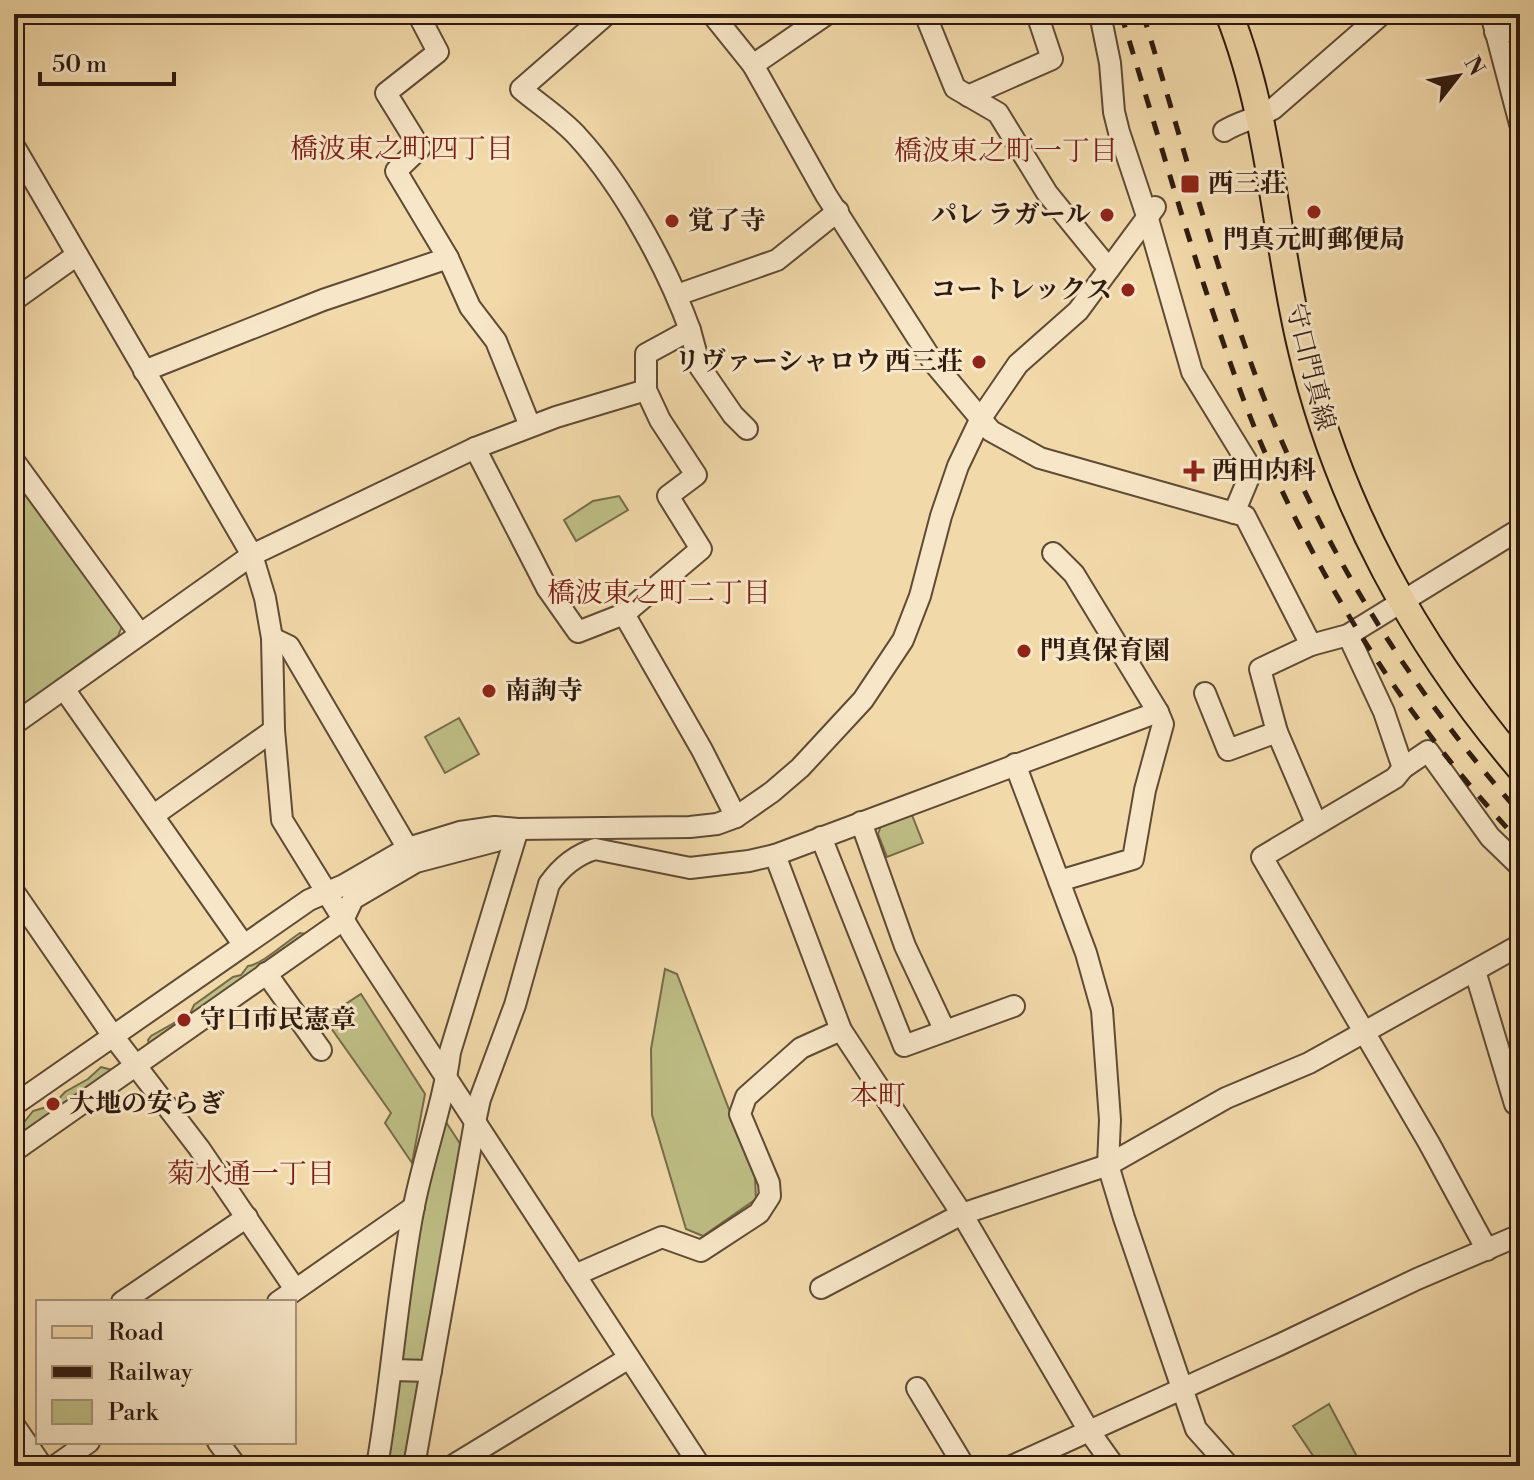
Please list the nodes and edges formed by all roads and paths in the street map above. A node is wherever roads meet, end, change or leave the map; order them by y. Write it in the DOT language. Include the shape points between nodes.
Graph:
graph roads {
  1 [pos="418,14"];
  2 [pos="607,14"];
  3 [pos="712,14"];
  4 [pos="827,14"];
  5 [pos="925,14"];
  6 [pos="1037,14"];
  7 [pos="1100,14"];
  8 [pos="1229,14"];
  9 [pos="1382,14"];
  10 [pos="1493,23"];
  11 [pos="1520,30"];
  12 [pos="753,65"];
  13 [pos="968,96"];
  14 [pos="1259,117"];
  15 [pos="1520,124"];
  16 [pos="1224,131"];
  17 [pos="14,146"];
  18 [pos="838,211"];
  19 [pos="1151,213"];
  20 [pos="77,255"];
  21 [pos="448,258"];
  22 [pos="1109,269"];
  23 [pos="677,295"];
  24 [pos="14,300"];
  25 [pos="690,330"];
  26 [pos="144,371"];
  27 [pos="646,390"];
  28 [pos="981,418"];
  29 [pos="530,426"];
  30 [pos="747,429"];
  31 [pos="475,448"];
  32 [pos="14,461"];
  33 [pos="1234,513"];
  34 [pos="1520,529"];
  35 [pos="1053,553"];
  36 [pos="252,555"];
  37 [pos="1401,600"];
  38 [pos="624,614"];
  39 [pos="140,634"];
  40 [pos="1348,635"];
  41 [pos="272,638"];
  42 [pos="1311,645"];
  43 [pos="64,689"];
  44 [pos="1205,693"];
  45 [pos="1158,712"];
  46 [pos="14,724"];
  47 [pos="274,730"];
  48 [pos="1277,732"];
  49 [pos="1015,764"];
  50 [pos="1403,768"];
  51 [pos="1520,768"];
  52 [pos="154,815"];
  53 [pos="736,817"];
  54 [pos="861,822"];
  55 [pos="1316,823"];
  56 [pos="518,829"];
  57 [pos="821,837"];
  58 [pos="412,855"];
  59 [pos="775,855"];
  60 [pos="1520,866"];
  61 [pos="1059,881"];
  62 [pos="14,892"];
  63 [pos="325,892"];
  64 [pos="343,920"];
  65 [pos="243,944"];
  66 [pos="1520,945"];
  67 [pos="1475,971"];
  68 [pos="266,973"];
  69 [pos="1014,1006"];
  70 [pos="841,1030"];
  71 [pos="945,1031"];
  72 [pos="1365,1031"];
  73 [pos="113,1036"];
  74 [pos="321,1050"];
  75 [pos="135,1064"];
  76 [pos="446,1079"];
  77 [pos="1515,1104"];
  78 [pos="14,1105"];
  79 [pos="475,1122"];
  80 [pos="14,1151"];
  81 [pos="1108,1165"];
  82 [pos="414,1207"];
  83 [pos="962,1214"];
  84 [pos="247,1217"];
  85 [pos="1520,1235"];
  86 [pos="1487,1250"];
  87 [pos="575,1275"];
  88 [pos="821,1288"];
  89 [pos="295,1289"];
  90 [pos="125,1300"];
  91 [pos="281,1300"];
  92 [pos="629,1358"];
  93 [pos="391,1370"];
  94 [pos="431,1371"];
  95 [pos="917,1388"];
  96 [pos="1181,1389"];
  97 [pos="14,1425"];
  98 [pos="1089,1431"];
  99 [pos="86,1444"];
  100 [pos="220,1444"];
  101 [pos="42,1466"];
  102 [pos="55,1466"];
  103 [pos="236,1466"];
  104 [pos="377,1466"];
  105 [pos="414,1466"];
  106 [pos="452,1466"];
  107 [pos="700,1466"];
  108 [pos="964,1466"];
  109 [pos="1012,1466"];
  110 [pos="1114,1466"];
  111 [pos="1229,1466"];
  1 -- 21 [label="street" via="438,52 386,93 420,148 396,171"];
  2 -- 23 [label="street" via="521,89 586,146 618,189"];
  3 -- 12 [label="street"];
  4 -- 12 [label="street"];
  5 -- 13 [label="street" via="955,88"];
  6 -- 13 [label="street" via="1052,59"];
  7 -- 19 [label="street" via="1114,112"];
  8 -- 14 [label="main road, 守口門真線"];
  9 -- 14 [label="street"];
  10 -- 11 [label="street"];
  10 -- 15 [label="street"];
  12 -- 18 [label="street"];
  13 -- 22 [label="street" via="998,113 1047,193"];
  14 -- 16 [label="street"];
  14 -- 37 [label="main road, 守口門真線" via="1301,347 1319,410 1340,477"];
  17 -- 20 [label="street"];
  18 -- 23 [label="street" via="777,260"];
  18 -- 28 [label="street" via="933,362"];
  19 -- 22 [label="street"];
  19 -- 33 [label="street" via="1192,372 1252,470"];
  20 -- 24 [label="street"];
  20 -- 26 [label="street"];
  21 -- 26 [label="street" via="323,300"];
  21 -- 29 [label="street" via="470,307 496,341"];
  22 -- 28 [label="street" via="1078,311 1018,364"];
  23 -- 25 [label="street"];
  25 -- 27 [label="street" via="646,354"];
  25 -- 30 [label="street" via="700,367"];
  26 -- 36 [label="street"];
  27 -- 29 [label="street"];
  27 -- 38 [label="street" via="696,475 668,496 701,549"];
  28 -- 33 [label="street" via="991,431 1040,458"];
  28 -- 53 [label="street" via="954,478 903,640 863,700 800,768"];
  29 -- 31 [label="street"];
  31 -- 36 [label="street"];
  31 -- 38 [label="street" via="547,588 578,632"];
  32 -- 39 [label="street"];
  33 -- 42 [label="street" via="1245,516"];
  34 -- 37 [label="street"];
  35 -- 45 [label="street" via="1074,574"];
  36 -- 39 [label="street"];
  36 -- 41 [label="street"];
  37 -- 40 [label="street"];
  37 -- 51 [label="main road, 守口門真線" via="1437,658"];
  38 -- 53 [label="street"];
  39 -- 43 [label="street"];
  40 -- 42 [label="street"];
  40 -- 50 [label="street"];
  41 -- 47 [label="street"];
  41 -- 58 [label="street" via="289,646"];
  42 -- 48 [label="street" via="1260,669"];
  43 -- 46 [label="street"];
  43 -- 52 [label="street"];
  44 -- 48 [label="street" via="1228,750"];
  45 -- 49 [label="street"];
  45 -- 61 [label="street" via="1163,724 1133,859"];
  47 -- 52 [label="street"];
  47 -- 63 [label="street" via="282,820"];
  48 -- 55 [label="street"];
  49 -- 54 [label="street"];
  49 -- 61 [label="street"];
  50 -- 55 [label="street" via="1395,778"];
  50 -- 60 [label="street" via="1428,751 1490,837"];
  52 -- 65 [label="street"];
  53 -- 56 [label="street" via="690,827"];
  54 -- 57 [label="street"];
  54 -- 71 [label="street" via="905,946"];
  55 -- 72 [label="street" via="1262,857"];
  56 -- 58 [label="street" via="460,832"];
  56 -- 76 [label="street"];
  57 -- 59 [label="street"];
  57 -- 71 [label="street" via="904,1046"];
  58 -- 63 [label="street"];
  58 -- 64 [label="street" via="353,899"];
  59 -- 70 [label="street"];
  59 -- 79 [label="street" via="690,868 595,849 560,868 549,884"];
  61 -- 81 [label="street" via="1102,1010"];
  62 -- 73 [label="street"];
  63 -- 64 [label="street"];
  63 -- 65 [label="street"];
  64 -- 68 [label="street"];
  64 -- 76 [label="street"];
  65 -- 73 [label="street"];
  66 -- 67 [label="street"];
  67 -- 72 [label="street"];
  67 -- 77 [label="street"];
  68 -- 74 [label="street"];
  68 -- 75 [label="street"];
  69 -- 71 [label="street"];
  70 -- 83 [label="street"];
  70 -- 87 [label="street" via="801,1048 746,1097 740,1114 769,1183 770,1196 759,1213 701,1251 662,1237"];
  72 -- 81 [label="street" via="1309,1063 1226,1098"];
  72 -- 86 [label="street"];
  73 -- 75 [label="street"];
  73 -- 78 [label="street"];
  75 -- 80 [label="street"];
  75 -- 84 [label="street"];
  76 -- 79 [label="street"];
  76 -- 82 [label="street"];
  79 -- 87 [label="street"];
  79 -- 94 [label="street"];
  81 -- 83 [label="street"];
  81 -- 96 [label="street"];
  82 -- 89 [label="street"];
  82 -- 93 [label="street"];
  83 -- 88 [label="street"];
  83 -- 98 [label="street"];
  84 -- 89 [label="street"];
  84 -- 90 [label="street"];
  85 -- 86 [label="street"];
  86 -- 96 [label="street"];
  87 -- 92 [label="street"];
  89 -- 91 [label="street"];
  92 -- 106 [label="street"];
  92 -- 107 [label="street"];
  93 -- 94 [label="street"];
  93 -- 104 [label="street"];
  94 -- 105 [label="street"];
  95 -- 108 [label="street"];
  96 -- 98 [label="street"];
  96 -- 111 [label="street" via="1196,1429"];
  97 -- 101 [label="street"];
  98 -- 109 [label="street"];
  98 -- 110 [label="street"];
  99 -- 102 [label="street"];
  100 -- 103 [label="street"];
}
